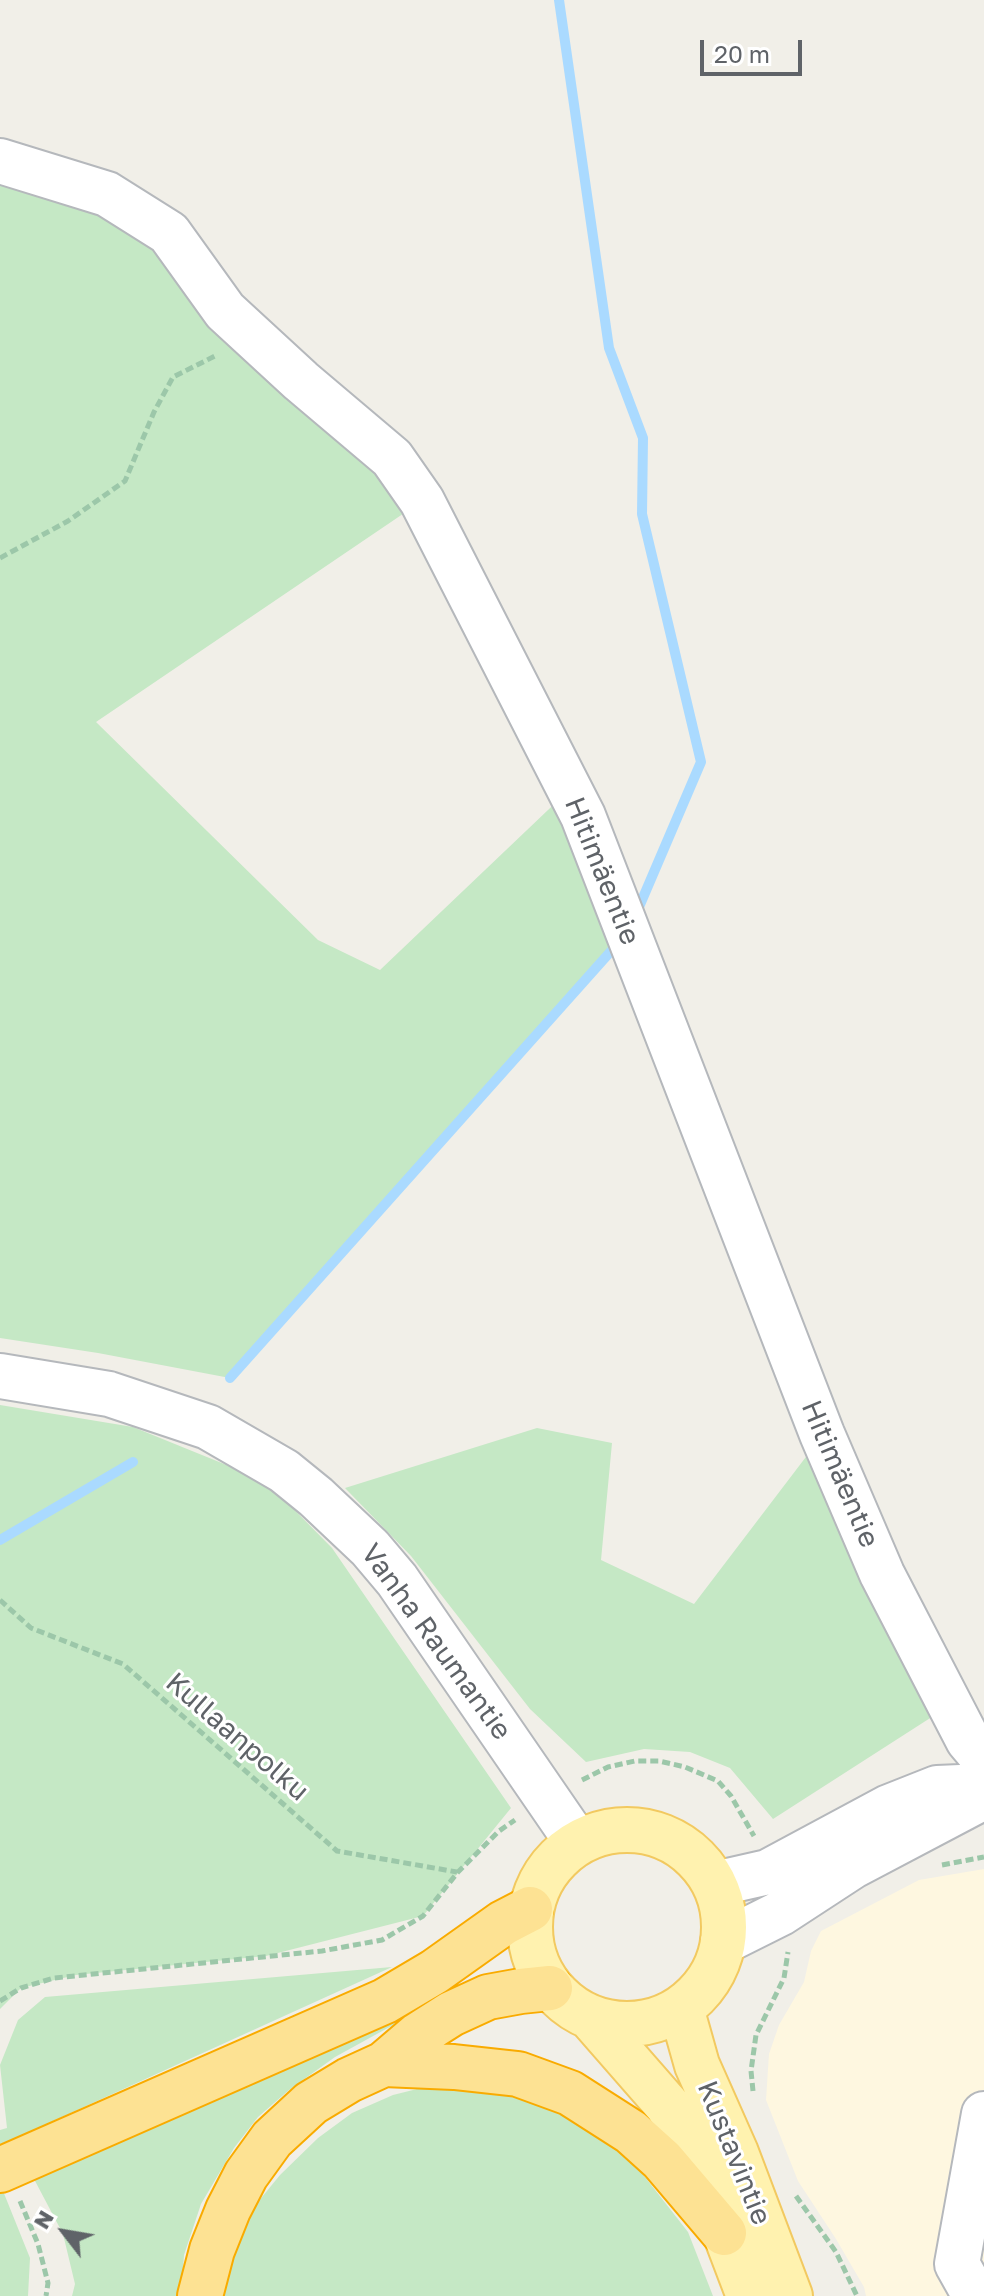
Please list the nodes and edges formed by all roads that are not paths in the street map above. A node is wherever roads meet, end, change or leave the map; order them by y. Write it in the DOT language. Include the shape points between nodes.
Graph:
graph roads {
  1 [pos="0,161"];
  2 [pos="0,1376"];
  3 [pos="984,1759"];
  4 [pos="984,1786"];
  5 [pos="984,1797"];
  6 [pos="577,1842"];
  7 [pos="715,1884"];
  8 [pos="530,1909"];
  9 [pos="723,1942"];
  10 [pos="550,1988"];
  11 [pos="681,2008"];
  12 [pos="591,2018"];
  13 [pos="384,2064"];
  14 [pos="984,2114"];
  15 [pos="9,2183"];
  16 [pos="724,2233"];
  17 [pos="200,2296"];
  18 [pos="749,2296"];
  19 [pos="790,2296"];
  20 [pos="975,2296"];
  1 -- 3 [label="street, Hitimäentie" via="107,194 169,233 225,311 392,458 429,515 583,816 807,1399 882,1574 968,1740"];
  2 -- 6 [label="street, Vanha Raumantie" via="155,1407 208,1427 284,1471 340,1518 397,1580"];
  4 -- 7 [label="street" via="937,1788 889,1807 768,1872"];
  5 -- 9 [label="street"];
  6 -- 7 [label="main road" via="607,1831 640,1830 670,1839 696,1858"];
  6 -- 8 [label="main road" via="555,1860"];
  7 -- 9 [label="main road" via="723,1912"];
  8 -- 10 [label="main road" via="529,1937"];
  8 -- 15 [label="highway" via="385,2001"];
  9 -- 11 [label="main road" via="716,1968"];
  10 -- 12 [label="main road"];
  10 -- 13 [label="highway" via="488,1997 418,2035"];
  11 -- 12 [label="main road" via="652,2021 621,2025"];
  11 -- 19 [label="main road, Kustavintie" via="697,2065"];
  12 -- 16 [label="main road, Kustavintie" via="667,2105 690,2141"];
  13 -- 16 [label="highway" via="518,2074 570,2093 662,2160"];
  13 -- 17 [label="highway" via="311,2103 272,2139 228,2210"];
  14 -- 20 [label="street" via="957,2264"];
  16 -- 18 [label="main road, Kustavintie"];
}
